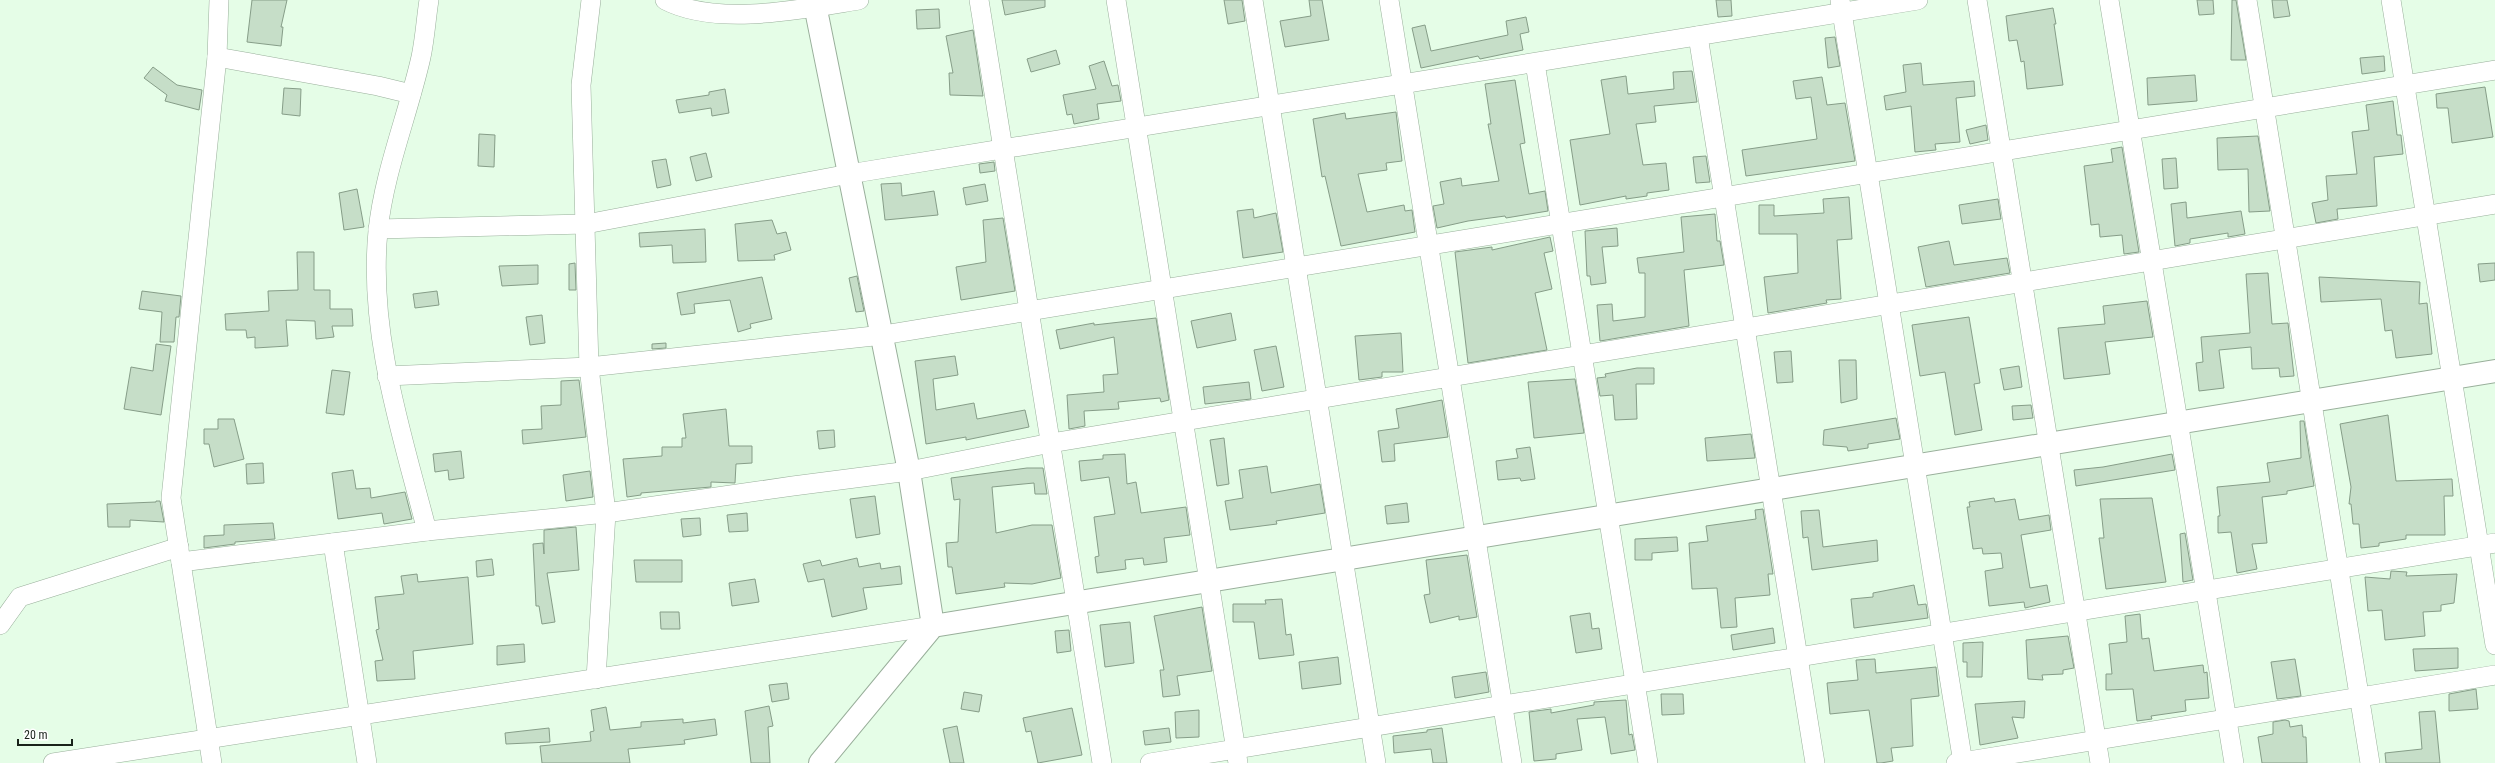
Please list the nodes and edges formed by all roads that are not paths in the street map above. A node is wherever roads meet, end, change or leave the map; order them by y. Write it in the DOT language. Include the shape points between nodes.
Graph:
graph roads {
  1 [pos="220,0"];
  2 [pos="429,0"];
  3 [pos="591,0"];
  4 [pos="665,0"];
  5 [pos="859,0"];
  6 [pos="979,0"];
  7 [pos="1116,0"];
  8 [pos="1253,0"];
  9 [pos="1389,0"];
  10 [pos="1918,0"];
  11 [pos="1977,0"];
  12 [pos="2109,0"];
  13 [pos="2247,0"];
  14 [pos="2391,0"];
  15 [pos="814,4"];
  16 [pos="1841,6"];
  17 [pos="1698,36"];
  18 [pos="217,57"];
  19 [pos="1535,63"];
  20 [pos="2495,70"];
  21 [pos="1403,84"];
  22 [pos="2405,85"];
  23 [pos="411,94"];
  24 [pos="1270,106"];
  25 [pos="2264,108"];
  26 [pos="1136,128"];
  27 [pos="2130,130"];
  28 [pos="1003,150"];
  29 [pos="2001,151"];
  30 [pos="1868,172"];
  31 [pos="849,174"];
  32 [pos="1724,196"];
  33 [pos="2495,204"];
  34 [pos="2426,215"];
  35 [pos="1560,223"];
  36 [pos="586,224"];
  37 [pos="378,229"];
  38 [pos="2286,239"];
  39 [pos="1429,244"];
  40 [pos="2152,260"];
  41 [pos="1296,266"];
  42 [pos="2023,282"];
  43 [pos="1162,288"];
  44 [pos="1889,304"];
  45 [pos="1029,309"];
  46 [pos="1745,328"];
  47 [pos="883,335"];
  48 [pos="1582,355"];
  49 [pos="589,367"];
  50 [pos="2495,371"];
  51 [pos="387,376"];
  52 [pos="1450,377"];
  53 [pos="2452,378"];
  54 [pos="1317,399"];
  55 [pos="2312,401"];
  56 [pos="1183,421"];
  57 [pos="2179,423"];
  58 [pos="1051,443"];
  59 [pos="2049,444"];
  60 [pos="1915,466"];
  61 [pos="909,471"];
  62 [pos="1771,489"];
  63 [pos="606,513"];
  64 [pos="1607,516"];
  65 [pos="427,531"];
  66 [pos="1476,538"];
  67 [pos="332,543"];
  68 [pos="2487,545"];
  69 [pos="180,555"];
  70 [pos="1343,559"];
  71 [pos="2339,569"];
  72 [pos="1209,581"];
  73 [pos="2206,591"];
  74 [pos="1076,603"];
  75 [pos="2076,612"];
  76 [pos="0,625"];
  77 [pos="933,626"];
  78 [pos="1942,634"];
  79 [pos="2495,645"];
  80 [pos="1798,657"];
  81 [pos="2495,675"];
  82 [pos="596,679"];
  83 [pos="1635,684"];
  84 [pos="2359,697"];
  85 [pos="1503,705"];
  86 [pos="360,716"];
  87 [pos="2226,719"];
  88 [pos="1370,727"];
  89 [pos="209,739"];
  90 [pos="2097,740"];
  91 [pos="1237,756"];
  92 [pos="53,763"];
  93 [pos="212,763"];
  94 [pos="367,763"];
  95 [pos="820,763"];
  96 [pos="1102,763"];
  97 [pos="1150,763"];
  98 [pos="1376,763"];
  99 [pos="1512,763"];
  100 [pos="1648,763"];
  101 [pos="1815,763"];
  102 [pos="1961,763"];
  103 [pos="2100,763"];
  104 [pos="2234,763"];
  105 [pos="2370,763"];
  1 -- 18 [label="street"];
  2 -- 23 [label="street" via="421,56"];
  3 -- 36 [label="street" via="581,85"];
  4 -- 15 [label="street" via="688,9 729,15"];
  5 -- 15 [label="street"];
  6 -- 28 [label="street"];
  7 -- 26 [label="street"];
  8 -- 24 [label="street"];
  9 -- 21 [label="street"];
  10 -- 16 [label="street"];
  11 -- 29 [label="street"];
  12 -- 27 [label="street"];
  13 -- 25 [label="street"];
  14 -- 22 [label="street"];
  15 -- 31 [label="main road"];
  16 -- 17 [label="street"];
  16 -- 30 [label="street"];
  17 -- 19 [label="street"];
  17 -- 32 [label="street"];
  18 -- 23 [label="street"];
  18 -- 69 [label="street" via="171,498"];
  19 -- 21 [label="street"];
  19 -- 35 [label="street"];
  20 -- 22 [label="street"];
  21 -- 24 [label="street"];
  21 -- 39 [label="street"];
  22 -- 25 [label="street"];
  22 -- 34 [label="street"];
  23 -- 37 [label="street"];
  24 -- 26 [label="street"];
  24 -- 41 [label="street"];
  25 -- 27 [label="street"];
  25 -- 38 [label="street"];
  26 -- 28 [label="street"];
  26 -- 43 [label="street"];
  27 -- 29 [label="street"];
  27 -- 40 [label="street"];
  28 -- 31 [label="street"];
  28 -- 45 [label="street"];
  29 -- 30 [label="street"];
  29 -- 42 [label="street"];
  30 -- 32 [label="street"];
  30 -- 44 [label="street"];
  31 -- 36 [label="street"];
  31 -- 47 [label="main road"];
  32 -- 35 [label="street"];
  32 -- 46 [label="street"];
  33 -- 34 [label="street"];
  34 -- 38 [label="street"];
  34 -- 53 [label="street"];
  35 -- 39 [label="street"];
  35 -- 48 [label="street"];
  36 -- 37 [label="street"];
  36 -- 49 [label="street"];
  37 -- 51 [label="street" via="377,287"];
  38 -- 40 [label="street"];
  38 -- 55 [label="street"];
  39 -- 41 [label="street"];
  39 -- 52 [label="street"];
  40 -- 42 [label="street"];
  40 -- 57 [label="street"];
  41 -- 43 [label="street"];
  41 -- 54 [label="street"];
  42 -- 44 [label="street"];
  42 -- 59 [label="street"];
  43 -- 45 [label="street"];
  43 -- 56 [label="street"];
  44 -- 46 [label="street"];
  44 -- 60 [label="street"];
  45 -- 47 [label="street"];
  45 -- 58 [label="street"];
  46 -- 48 [label="street"];
  46 -- 62 [label="street"];
  47 -- 49 [label="street"];
  47 -- 61 [label="main road"];
  48 -- 52 [label="street"];
  48 -- 64 [label="street"];
  49 -- 51 [label="street"];
  49 -- 63 [label="street"];
  50 -- 53 [label="main road"];
  51 -- 65 [label="street"];
  52 -- 54 [label="street"];
  52 -- 66 [label="street"];
  53 -- 55 [label="main road"];
  53 -- 68 [label="street"];
  54 -- 56 [label="street"];
  54 -- 70 [label="street"];
  55 -- 57 [label="main road"];
  55 -- 71 [label="street"];
  56 -- 58 [label="street"];
  56 -- 72 [label="street"];
  57 -- 59 [label="main road"];
  57 -- 73 [label="street"];
  58 -- 61 [label="street"];
  58 -- 74 [label="street"];
  59 -- 60 [label="main road"];
  59 -- 75 [label="street"];
  60 -- 62 [label="main road"];
  60 -- 78 [label="street"];
  61 -- 63 [label="street"];
  61 -- 77 [label="main road"];
  62 -- 64 [label="main road"];
  62 -- 80 [label="street"];
  63 -- 65 [label="street"];
  63 -- 82 [label="street"];
  64 -- 66 [label="main road"];
  64 -- 83 [label="street"];
  65 -- 67 [label="street"];
  66 -- 70 [label="main road"];
  66 -- 85 [label="street"];
  67 -- 69 [label="street"];
  67 -- 86 [label="street"];
  68 -- 71 [label="street"];
  68 -- 79 [label="street"];
  69 -- 76 [label="street" via="20,597"];
  69 -- 89 [label="street"];
  70 -- 72 [label="main road"];
  70 -- 88 [label="street"];
  71 -- 73 [label="street"];
  71 -- 84 [label="street"];
  72 -- 74 [label="main road"];
  72 -- 91 [label="street"];
  73 -- 75 [label="street"];
  73 -- 87 [label="street"];
  74 -- 77 [label="main road"];
  74 -- 96 [label="street"];
  75 -- 78 [label="street"];
  75 -- 90 [label="street"];
  77 -- 82 [label="street"];
  77 -- 95 [label="main road"];
  78 -- 80 [label="street"];
  78 -- 102 [label="street"];
  80 -- 83 [label="street"];
  80 -- 101 [label="street"];
  81 -- 84 [label="street"];
  82 -- 86 [label="street"];
  83 -- 85 [label="street"];
  83 -- 100 [label="street"];
  84 -- 87 [label="street"];
  84 -- 105 [label="street"];
  85 -- 88 [label="street"];
  85 -- 99 [label="street"];
  86 -- 89 [label="street"];
  86 -- 94 [label="street"];
  87 -- 90 [label="street"];
  87 -- 104 [label="street"];
  88 -- 91 [label="street"];
  88 -- 98 [label="street"];
  89 -- 92 [label="street"];
  89 -- 93 [label="street"];
  90 -- 102 [label="street"];
  90 -- 103 [label="street"];
  91 -- 97 [label="street"];
}
